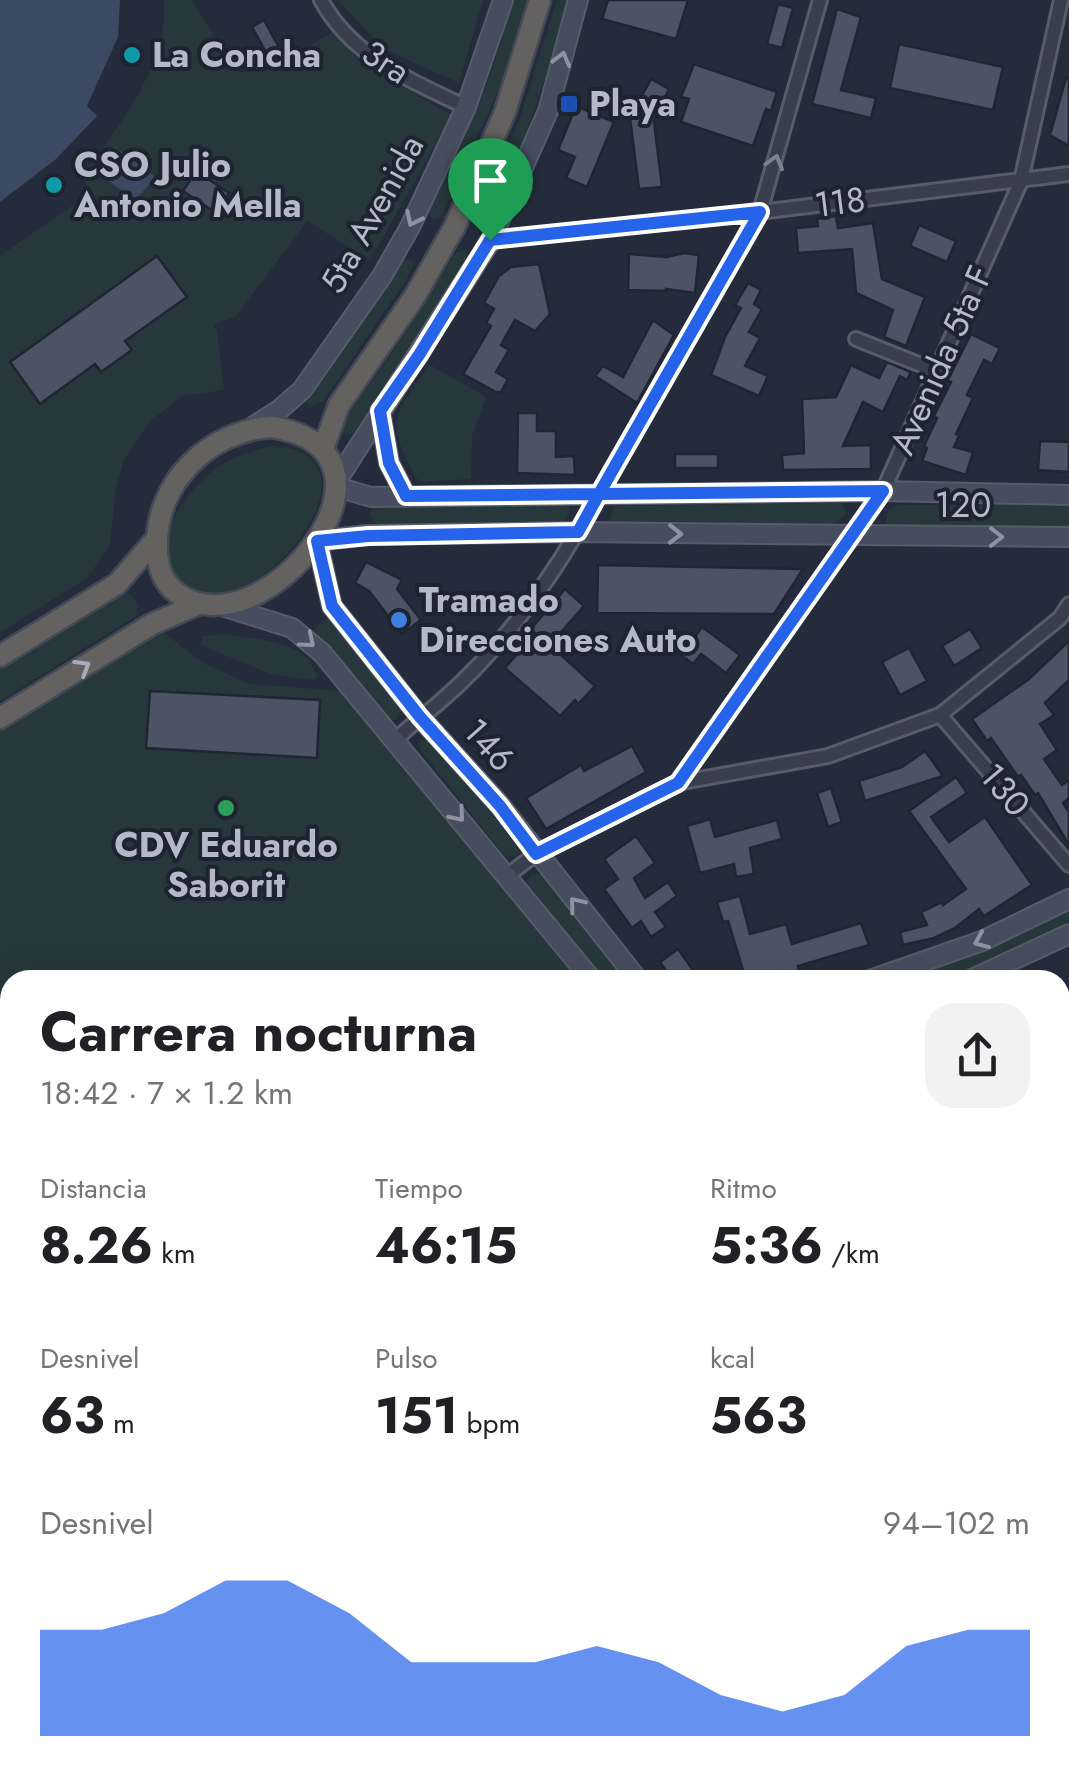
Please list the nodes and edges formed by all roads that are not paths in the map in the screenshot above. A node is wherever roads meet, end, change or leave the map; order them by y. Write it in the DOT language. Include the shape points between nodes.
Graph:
graph roads {
  1 [pos="321,0"];
  2 [pos="503,0"];
  3 [pos="540,0"];
  4 [pos="578,0"];
  5 [pos="820,0"];
  6 [pos="1061,0"];
  7 [pos="466,107"];
  8 [pos="1069,174"];
  9 [pos="1021,181"];
  10 [pos="760,212"];
  11 [pos="490,240"];
  12 [pos="856,339"];
  13 [pos="936,371"];
  14 [pos="339,405"];
  15 [pos="380,411"];
  16 [pos="250,428"];
  17 [pos="292,430"];
  18 [pos="323,449"];
  19 [pos="336,485"];
  20 [pos="883,491"];
  21 [pos="599,494"];
  22 [pos="1069,494"];
  23 [pos="406,496"];
  24 [pos="578,532"];
  25 [pos="850,537"];
  26 [pos="157,538"];
  27 [pos="1069,538"];
  28 [pos="317,541"];
  29 [pos="209,604"];
  30 [pos="1069,604"];
  31 [pos="0,656"];
  32 [pos="940,714"];
  33 [pos="420,717"];
  34 [pos="0,718"];
  35 [pos="395,740"];
  36 [pos="678,783"];
  37 [pos="536,854"];
  38 [pos="1069,865"];
  39 [pos="508,875"];
  40 [pos="1069,899"];
  41 [pos="1069,934"];
  42 [pos="584,970"];
  43 [pos="630,970"];
  44 [pos="899,970"];
  45 [pos="992,970"];
  1 -- 7 [label="street, 3ra" via="356,46"];
  2 -- 7 [label="main road, 5ta Avenida"];
  3 -- 14 [label="highway, 5ta Avenida" via="505,112 455,226"];
  11 -- 4 [label="main road, one-way" via="548,111"];
  10 -- 5 [label="street, one-way"];
  6 -- 9 [label="street, Avenida 5ta F"];
  7 -- 16 [label="main road, 5ta Avenida, one-way" via="382,276 302,390"];
  8 -- 9 [label="street, 118"];
  9 -- 10 [label="street, 118"];
  9 -- 13 [label="street, Avenida 5ta F"];
  10 -- 11 [label="street, 118"];
  10 -- 21 [label="street"];
  11 -- 15 [label="main road"];
  12 -- 13 [label="street"];
  13 -- 20 [label="street, Avenida 5ta F"];
  14 -- 17 [label="highway, 5ta Avenida"];
  14 -- 18 [label="highway, 5ta Avenida"];
  15 -- 19 [label="main road"];
  15 -- 23 [label="main road" via="389,463"];
  16 -- 17 [label="highway"];
  16 -- 26 [label="highway" via="209,447 180,474"];
  17 -- 18 [label="highway"];
  18 -- 19 [label="highway"];
  19 -- 23 [label="main road, 120" via="371,497"];
  19 -- 28 [label="highway" via="330,520"];
  20 -- 21 [label="main road, 120"];
  20 -- 22 [label="main road, 120"];
  20 -- 25 [label="street, Avenida 5ta F"];
  21 -- 23 [label="main road, 120"];
  21 -- 24 [label="street"];
  24 -- 25 [label="main road, 120, one-way"];
  24 -- 28 [label="main road, 120"];
  24 -- 33 [label="street" via="548,582"];
  25 -- 27 [label="main road, 120, one-way"];
  25 -- 36 [label="street, Avenida 5ta F"];
  26 -- 29 [label="highway" via="162,576 172,590"];
  26 -- 31 [label="highway" via="117,584"];
  28 -- 29 [label="highway" via="271,585"];
  28 -- 33 [label="main road, 146" via="332,606"];
  34 -- 29 [label="highway, one-way" via="152,624"];
  29 -- 35 [label="main road, 146, one-way" via="292,628 322,653"];
  30 -- 32 [label="street"];
  32 -- 36 [label="street" via="828,756"];
  32 -- 38 [label="street, 130"];
  33 -- 35 [label="street"];
  33 -- 37 [label="main road, 146"];
  35 -- 39 [label="main road, 146, one-way"];
  36 -- 37 [label="street"];
  37 -- 39 [label="street"];
  43 -- 37 [label="main road, 146, one-way"];
  39 -- 42 [label="main road, 146"];
  40 -- 44 [label="main road, one-way" via="982,941"];
  41 -- 45 [label="main road"];
}
